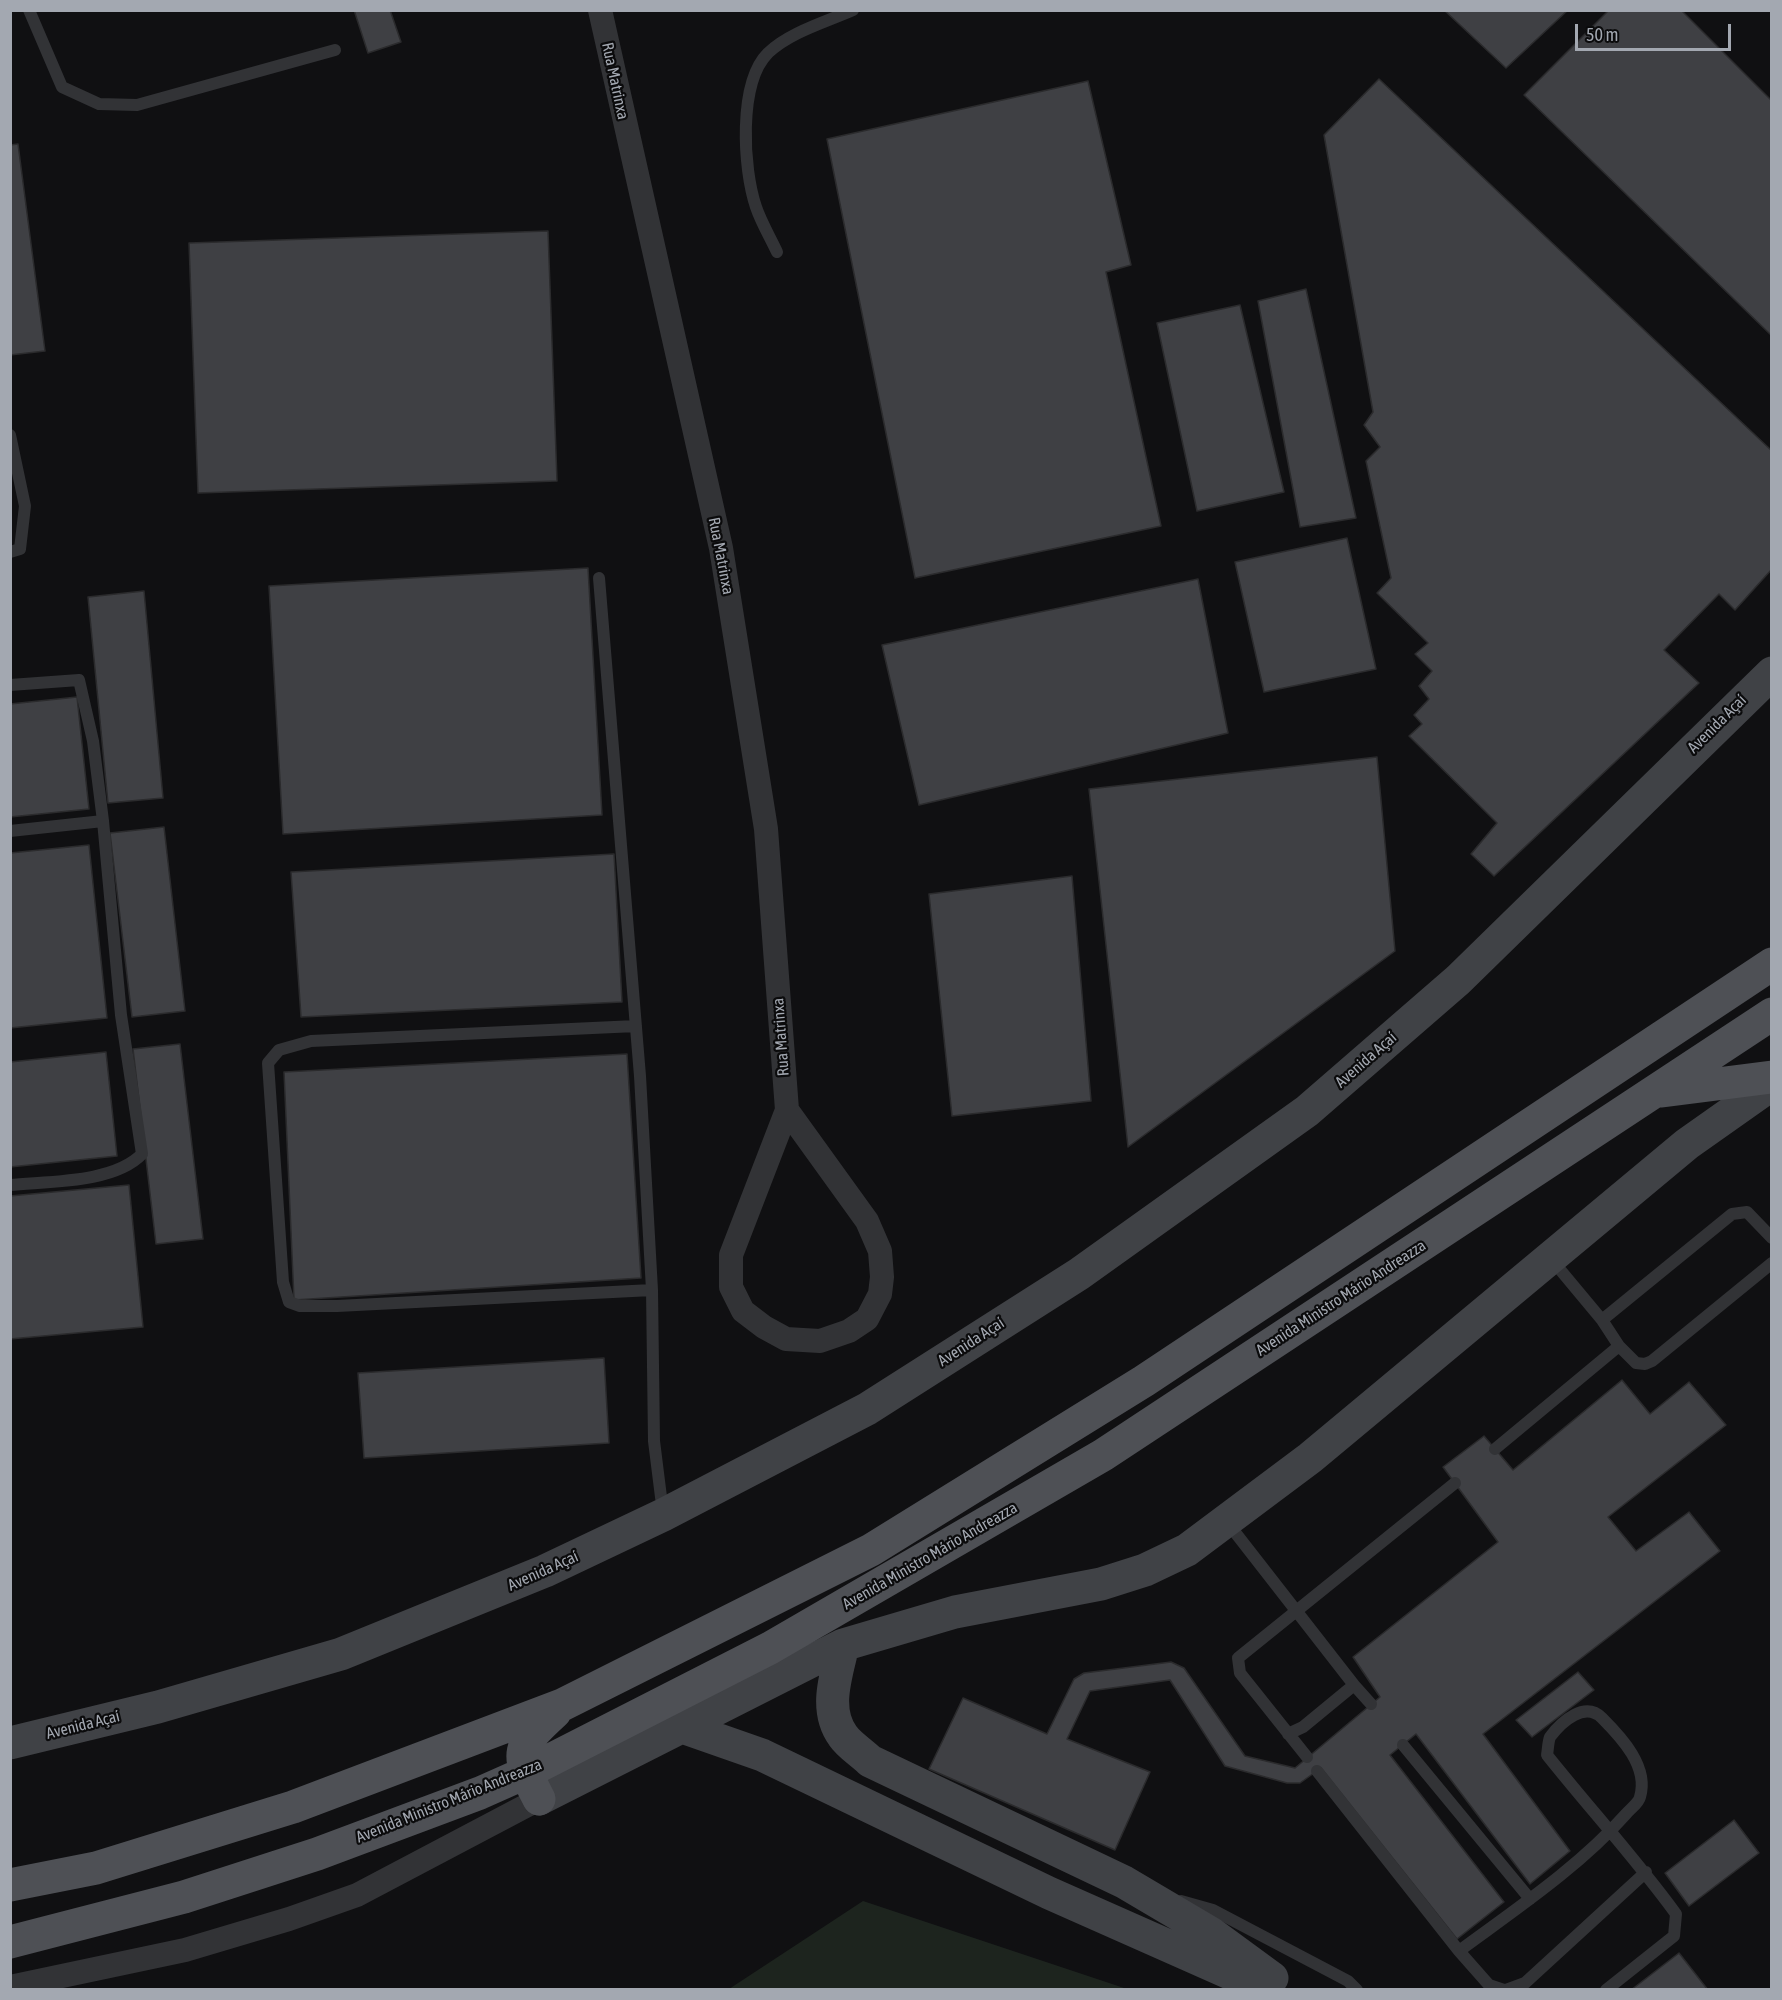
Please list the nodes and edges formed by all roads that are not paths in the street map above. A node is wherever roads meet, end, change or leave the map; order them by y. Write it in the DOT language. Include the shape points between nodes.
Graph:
graph roads {
  1 [pos="29,10"];
  2 [pos="600,10"];
  3 [pos="853,10"];
  4 [pos="335,50"];
  5 [pos="777,252"];
  6 [pos="10,435"];
  7 [pos="10,552"];
  8 [pos="599,578"];
  9 [pos="1772,673"];
  10 [pos="10,685"];
  11 [pos="103,820"];
  12 [pos="10,831"];
  13 [pos="1772,964"];
  14 [pos="1772,1014"];
  15 [pos="636,1026"];
  16 [pos="1772,1077"];
  17 [pos="1772,1084"];
  18 [pos="1654,1092"];
  19 [pos="787,1110"];
  20 [pos="10,1185"];
  21 [pos="1772,1238"];
  22 [pos="1551,1259"];
  23 [pos="1772,1263"];
  24 [pos="652,1290"];
  25 [pos="1602,1320"];
  26 [pos="1619,1346"];
  27 [pos="1495,1449"];
  28 [pos="1455,1483"];
  29 [pos="663,1515"];
  30 [pos="1226,1521"];
  31 [pos="1297,1609"];
  32 [pos="843,1645"];
  33 [pos="1354,1685"];
  34 [pos="1371,1704"];
  35 [pos="562,1705"];
  36 [pos="682,1727"];
  37 [pos="1288,1734"];
  38 [pos="10,1743"];
  39 [pos="1403,1745"];
  40 [pos="1307,1757"];
  41 [pos="870,1761"];
  42 [pos="1317,1771"];
  43 [pos="532,1786"];
  44 [pos="843,1794"];
  45 [pos="1609,1833"];
  46 [pos="1646,1872"];
  47 [pos="1124,1882"];
  48 [pos="10,1885"];
  49 [pos="1153,1899"];
  50 [pos="1530,1899"];
  51 [pos="1106,1919"];
  52 [pos="10,1942"];
  53 [pos="1459,1951"];
  54 [pos="10,1987"];
  55 [pos="1268,1989"];
  56 [pos="1287,1989"];
  57 [pos="1358,1989"];
  58 [pos="1505,1989"];
  59 [pos="1606,1989"];
  1 -- 4 [label="lane" via="62,87 99,104 137,105"];
  2 -- 19 [label="street, Rua Matrinxa" via="721,548 766,830"];
  3 -- 5 [label="lane" via="780,42 753,76 748,99 748,164 756,206"];
  6 -- 7 [label="lane" via="26,506 20,549"];
  8 -- 15 [label="lane"];
  9 -- 29 [label="street, Avenida Açaí" via="1458,980 1307,1111 1079,1274 867,1409"];
  10 -- 11 [label="lane" via="79,680 93,741"];
  11 -- 12 [label="lane"];
  11 -- 20 [label="lane" via="121,1015 142,1155 131,1166 104,1175"];
  13 -- 35 [label="main road" via="1144,1381 871,1550"];
  14 -- 18 [label="main road, Avenida Ministro Mário Andreazza"];
  15 -- 24 [label="lane"];
  15 -- 24 [label="lane" via="311,1041 279,1050 268,1063 283,1282 289,1302 300,1306 337,1306"];
  16 -- 18 [label="main road"];
  17 -- 22 [label="street, Avenida Ministro Mário Andreazza" via="1687,1144"];
  18 -- 43 [label="main road, Avenida Ministro Mário Andreazza" via="1103,1455"];
  19 -- 19 [label="street, Rua Matrinxa" via="731,1256 731,1287 743,1311 764,1327 786,1339 820,1341 849,1331 867,1319 880,1294 880,1251 867,1221"];
  21 -- 25 [label="lane" via="1747,1212 1732,1214"];
  22 -- 25 [label="lane"];
  22 -- 30 [label="street, Avenida Ministro Mário Andreazza" via="1310,1458"];
  23 -- 26 [label="lane" via="1652,1361 1636,1363"];
  24 -- 29 [label="lane" via="654,1441"];
  25 -- 26 [label="lane"];
  26 -- 27 [label="lane"];
  28 -- 31 [label="lane"];
  29 -- 38 [label="street, Avenida Açaí" via="545,1571 341,1654 158,1707"];
  30 -- 31 [label="lane"];
  30 -- 32 [label="street, Avenida Ministro Mário Andreazza" via="1187,1550 1145,1570 1101,1584 955,1612"];
  31 -- 33 [label="lane"];
  31 -- 37 [label="lane" via="1243,1651 1237,1666"];
  32 -- 36 [label="street, Avenida Ministro Mário Andreazza"];
  32 -- 41 [label="street" via="832,1694 835,1718 843,1736"];
  33 -- 34 [label="lane"];
  33 -- 37 [label="lane"];
  35 -- 43 [label="main road" via="524,1744 522,1756"];
  35 -- 48 [label="main road" via="293,1807 96,1868"];
  36 -- 43 [label="street, Avenida Ministro Mário Andreazza"];
  36 -- 44 [label="street" via="762,1755"];
  37 -- 40 [label="lane"];
  39 -- 50 [label="lane"];
  41 -- 44 [label="street"];
  41 -- 47 [label="street"];
  42 -- 53 [label="lane"];
  43 -- 52 [label="main road, Avenida Ministro Mário Andreazza" via="184,1897"];
  43 -- 54 [label="street" via="357,1895 185,1950"];
  44 -- 51 [label="street"];
  45 -- 45 [label="lane" via="1547,1755 1549,1738 1586,1710 1596,1712 1615,1731 1641,1770 1640,1798"];
  45 -- 46 [label="lane"];
  45 -- 50 [label="lane"];
  46 -- 58 [label="lane" via="1525,1983"];
  46 -- 59 [label="lane" via="1676,1914 1674,1936"];
  47 -- 49 [label="street"];
  47 -- 51 [label="street"];
  49 -- 56 [label="street" via="1212,1934"];
  49 -- 57 [label="lane" via="1213,1910"];
  50 -- 53 [label="lane"];
  51 -- 55 [label="street"];
  53 -- 58 [label="lane" via="1490,1984"];
}
